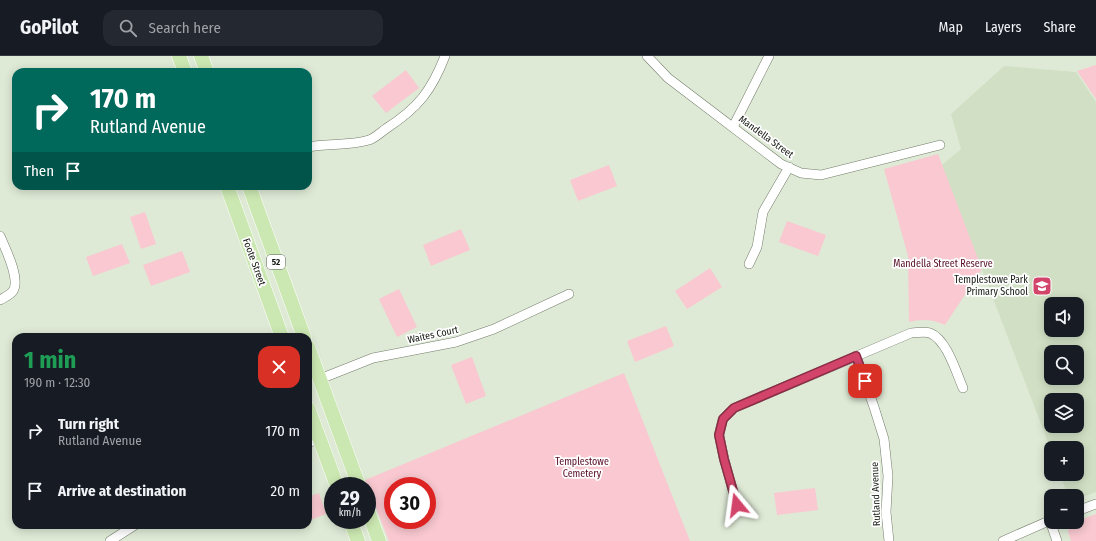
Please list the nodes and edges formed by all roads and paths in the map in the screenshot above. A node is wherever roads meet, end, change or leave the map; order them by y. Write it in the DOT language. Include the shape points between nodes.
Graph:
graph roads {
  1 [pos="180,56"];
  2 [pos="201,56"];
  3 [pos="445,56"];
  4 [pos="647,56"];
  5 [pos="769,56"];
  6 [pos="184,68"];
  7 [pos="206,68"];
  8 [pos="733,127"];
  9 [pos="940,145"];
  10 [pos="312,146"];
  11 [pos="789,168"];
  12 [pos="228,190"];
  13 [pos="250,190"];
  14 [pos="0,236"];
  15 [pos="748,264"];
  16 [pos="286,286"];
  17 [pos="266,293"];
  18 [pos="569,294"];
  19 [pos="0,300"];
  20 [pos="281,333"];
  21 [pos="303,333"];
  22 [pos="856,356"];
  23 [pos="312,357"];
  24 [pos="320,378"];
  25 [pos="964,388"];
  26 [pos="312,430"];
  27 [pos="314,441"];
  28 [pos="332,477"];
  29 [pos="356,477"];
  30 [pos="1096,504"];
  31 [pos="737,505"];
  32 [pos="1084,508"];
  33 [pos="1044,524"];
  34 [pos="130,529"];
  35 [pos="353,529"];
  36 [pos="375,529"];
  37 [pos="1053,529"];
  38 [pos="110,541"];
  39 [pos="358,541"];
  40 [pos="379,541"];
  41 [pos="889,541"];
  42 [pos="1003,541"];
  43 [pos="1057,541"];
  1 -- 6 [label="main road"];
  2 -- 7 [label="main road"];
  3 -- 10 [label="street" via="437,76 424,96 407,113 370,140"];
  4 -- 8 [label="street, Mandella Street" via="668,78"];
  5 -- 8 [label="street"];
  8 -- 11 [label="street, Mandella Street"];
  9 -- 11 [label="street, Mandella Street" via="821,175 801,173"];
  11 -- 15 [label="street" via="763,212 757,247"];
  12 -- 17 [label="main road, Foote Street / 52"];
  13 -- 16 [label="main road, 52"];
  14 -- 19 [label="street" via="15,280 14,289"];
  16 -- 17 [label="main road"];
  16 -- 21 [label="main road, 52"];
  17 -- 20 [label="main road, Foote Street / 52"];
  18 -- 24 [label="street, Waites Court" via="494,329 456,342 373,358"];
  22 -- 25 [label="street" via="911,333 929,333 942,342"];
  22 -- 31 [label="street" via="734,408 723,419 719,435"];
  22 -- 41 [label="street, Rutland Avenue" via="884,439 888,476 886,512"];
  23 -- 24 [label="main road"];
  24 -- 29 [label="main road"];
  26 -- 27 [label="main road"];
  27 -- 28 [label="main road"];
  30 -- 32 [label="street"];
  33 -- 42 [label="street"];
  34 -- 38 [label="street"];
  35 -- 39 [label="main road"];
  36 -- 40 [label="main road"];
  37 -- 43 [label="street"];
}
